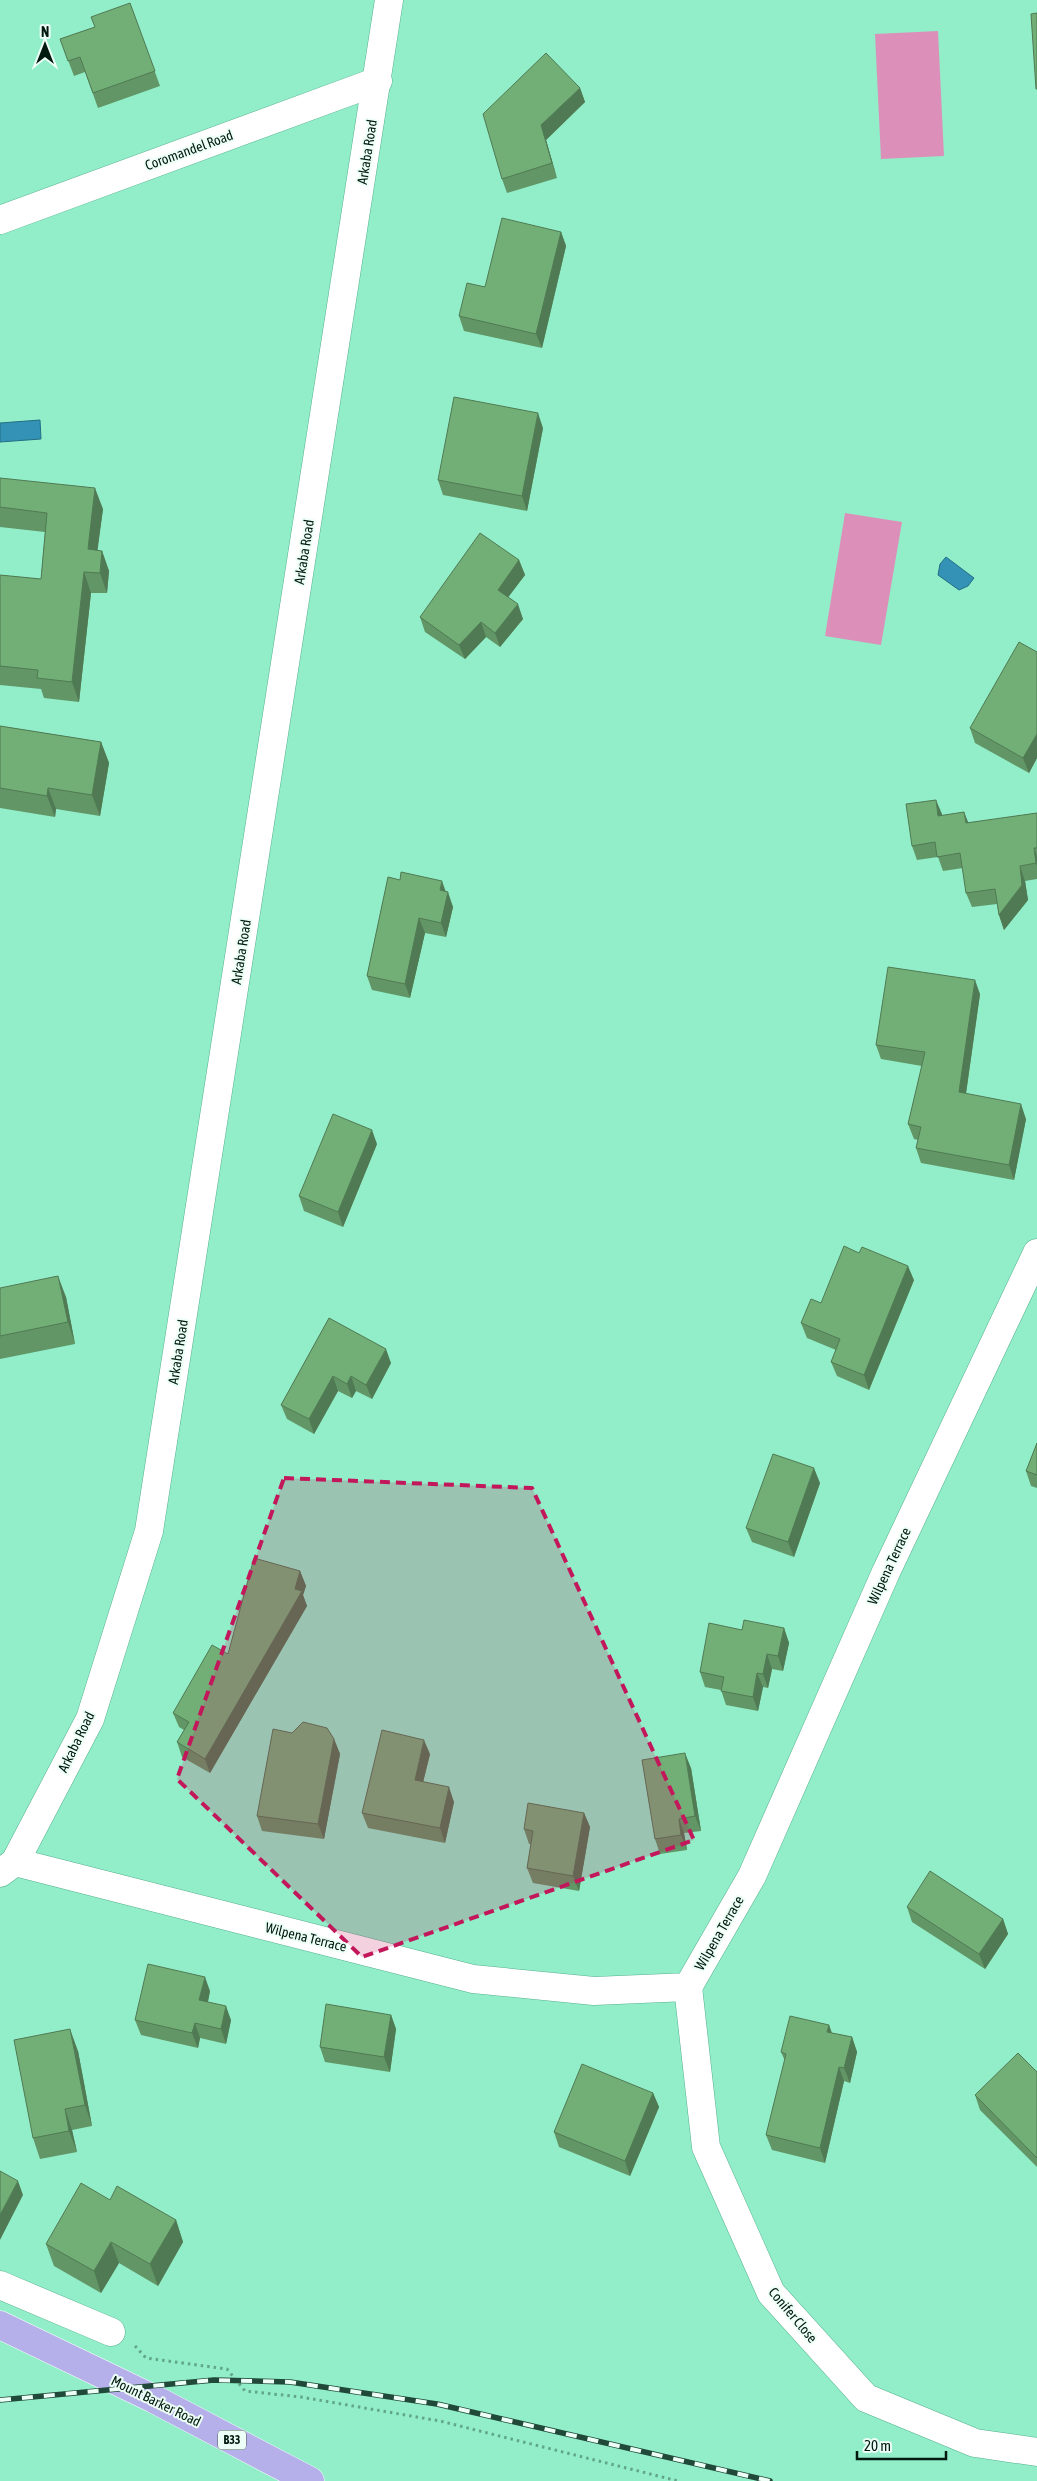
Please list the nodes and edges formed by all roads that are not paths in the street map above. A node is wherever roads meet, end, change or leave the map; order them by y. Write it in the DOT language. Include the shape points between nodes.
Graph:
graph roads {
  1 [pos="389,0"];
  2 [pos="378,81"];
  3 [pos="0,220"];
  4 [pos="1037,1253"];
  5 [pos="7,1868"];
  6 [pos="688,1987"];
  7 [pos="0,2285"];
  8 [pos="0,2325"];
  9 [pos="111,2332"];
  10 [pos="1037,2452"];
  11 [pos="310,2481"];
  1 -- 2 [label="street, Arkaba Road"];
  2 -- 3 [label="street, Coromandel Road"];
  2 -- 5 [label="street, Arkaba Road" via="149,1531 90,1719"];
  4 -- 6 [label="street, Wilpena Terrace" via="886,1572 752,1876"];
  5 -- 6 [label="street, Wilpena Terrace" via="473,1979 594,1991"];
  6 -- 10 [label="street, Conifer Close" via="706,2147 771,2293 866,2398 975,2443"];
  7 -- 9 [label="street"];
  8 -- 11 [label="main road, Mount Barker Road / B33" via="154,2399"];
}
